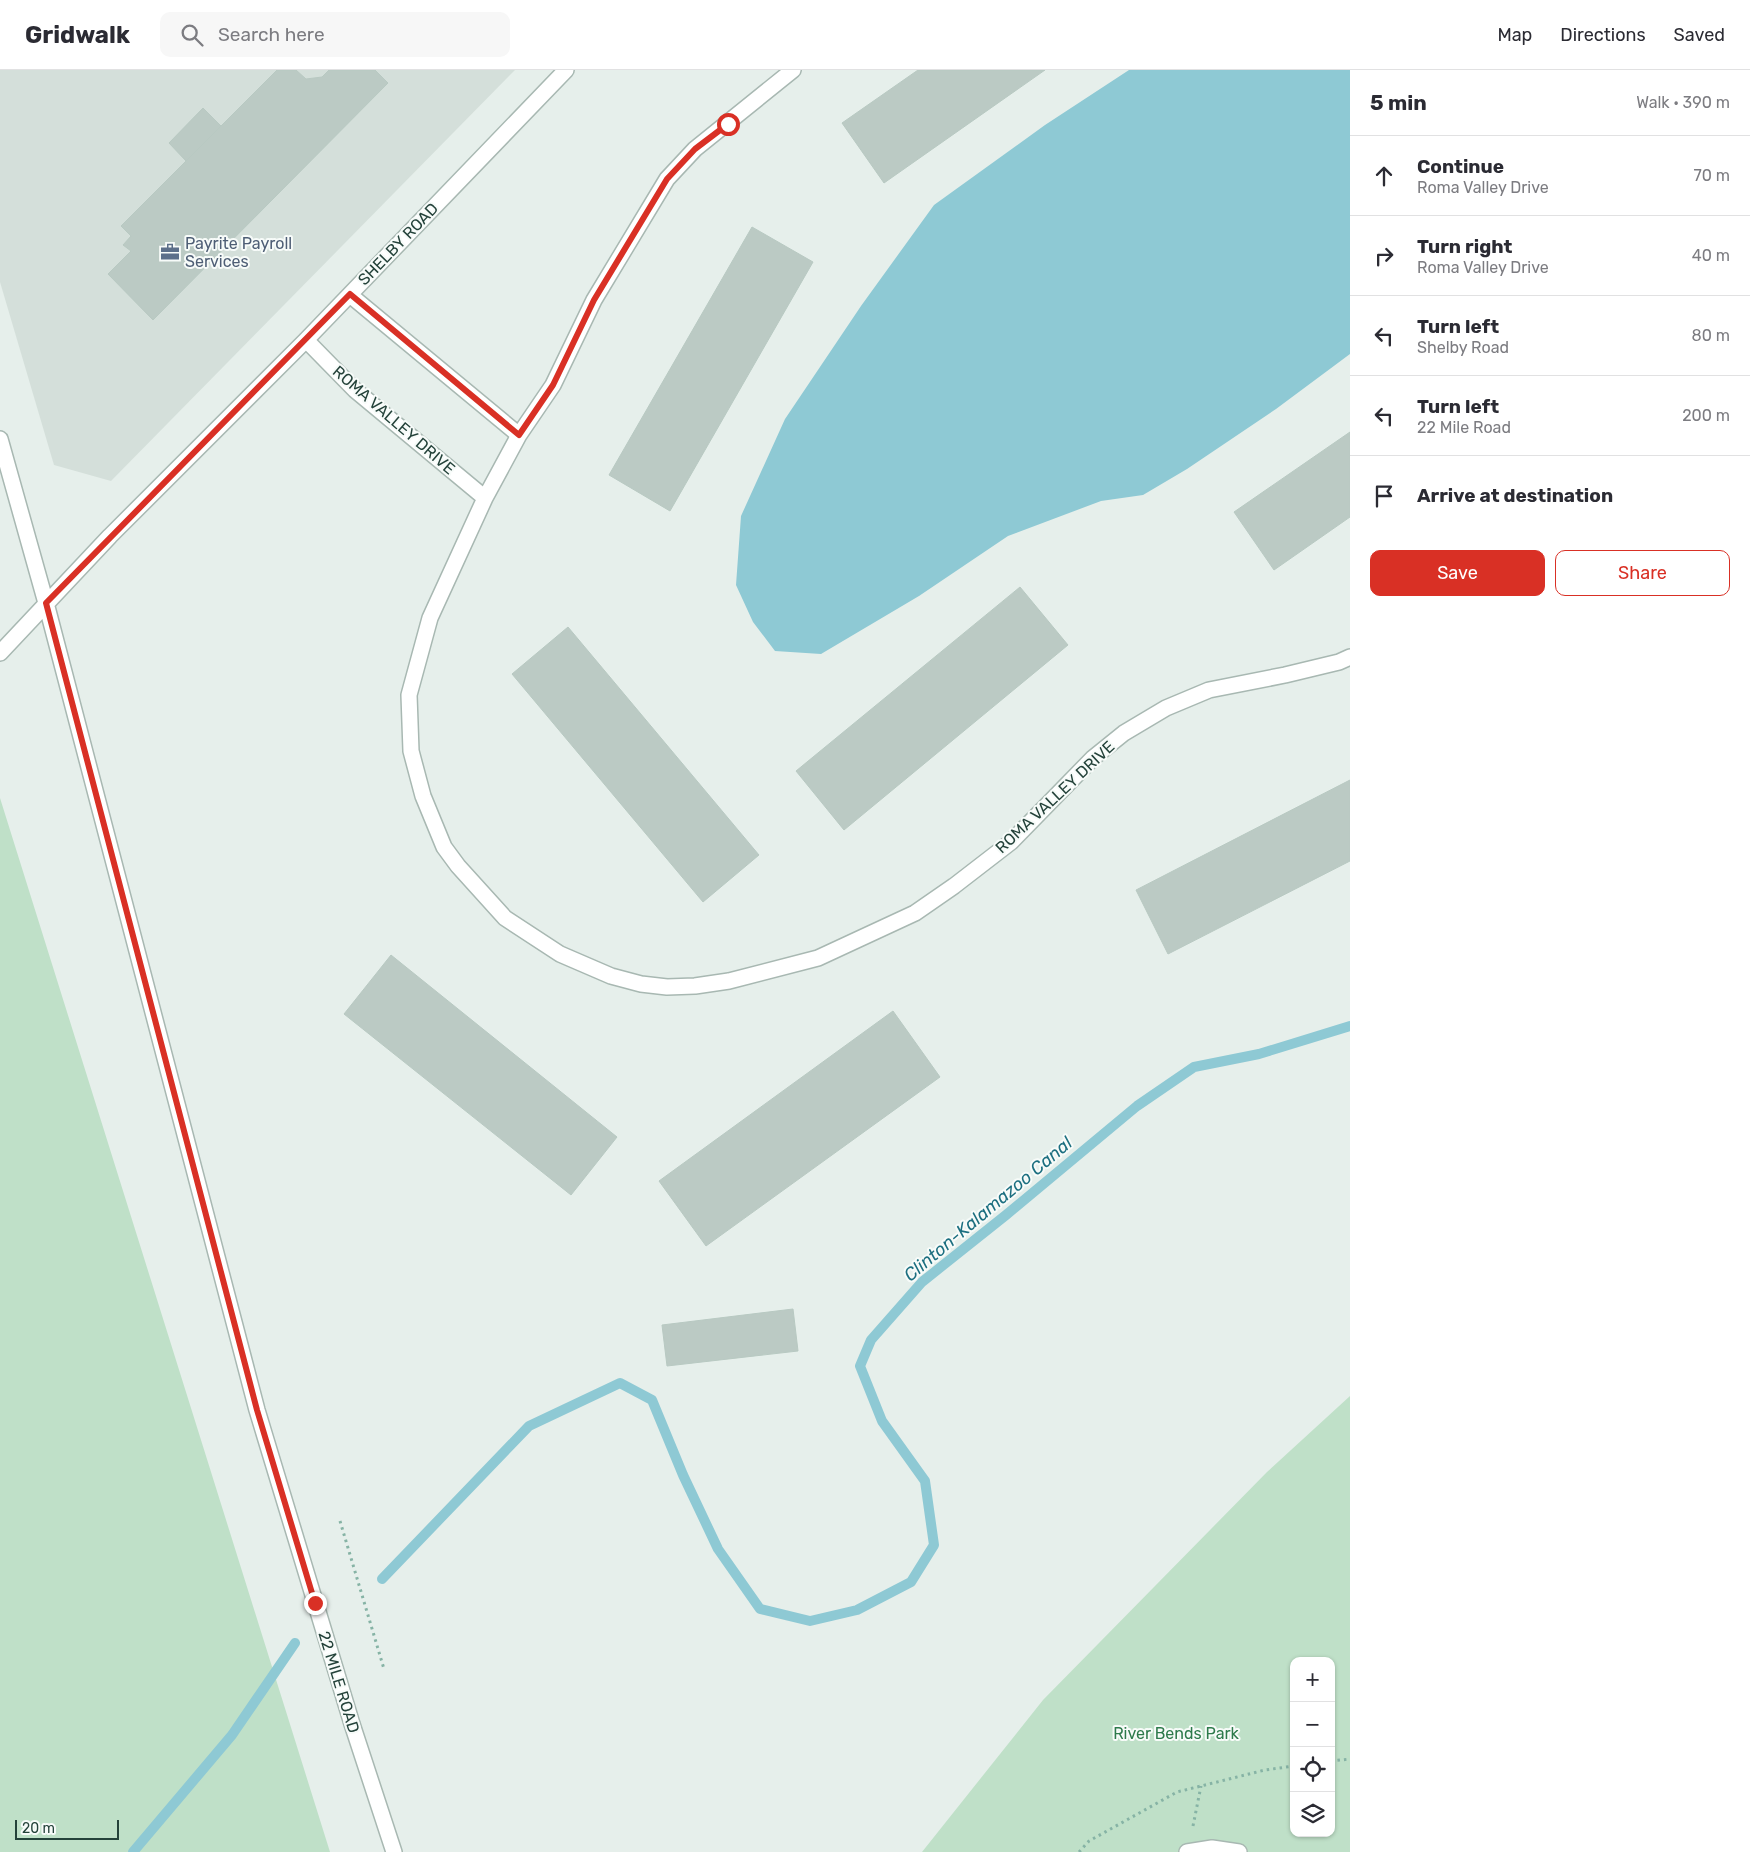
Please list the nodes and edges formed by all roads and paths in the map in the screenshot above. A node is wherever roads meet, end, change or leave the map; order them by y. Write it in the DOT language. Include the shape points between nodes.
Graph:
graph roads {
  1 [pos="566,70"];
  2 [pos="793,70"];
  3 [pos="350,294"];
  4 [pos="306,340"];
  5 [pos="519,435"];
  6 [pos="0,440"];
  7 [pos="485,498"];
  8 [pos="46,603"];
  9 [pos="0,653"];
  10 [pos="1350,657"];
  11 [pos="340,1521"];
  12 [pos="384,1669"];
  13 [pos="1350,1759"];
  14 [pos="1335,1761"];
  15 [pos="1290,1767"];
  16 [pos="1201,1786"];
  17 [pos="1190,1851"];
  18 [pos="394,1852"];
  19 [pos="1079,1852"];
  20 [pos="1239,1852"];
  1 -- 3 [label="street, SHELBY ROAD"];
  2 -- 5 [label="street, ROMA VALLEY DRIVE" via="695,149 667,179 594,300 553,385"];
  3 -- 4 [label="street, SHELBY ROAD"];
  3 -- 5 [label="street"];
  4 -- 7 [label="street, ROMA VALLEY DRIVE" via="356,390"];
  4 -- 8 [label="street, SHELBY ROAD"];
  5 -- 7 [label="street, ROMA VALLEY DRIVE"];
  6 -- 8 [label="street, 22 MILE ROAD"];
  7 -- 10 [label="street, ROMA VALLEY DRIVE" via="430,618 409,695 411,751 423,796 444,847 505,918 560,954 611,976 641,984 694,986 738,979 818,958 915,913 954,886 1011,842 1093,758 1124,733 1166,708 1209,690"];
  8 -- 9 [label="street, SHELBY ROAD"];
  8 -- 18 [label="street, 22 MILE ROAD" via="257,1410"];
  11 -- 12 [label="path"];
  13 -- 14 [label="path"];
  15 -- 16 [label="path"];
  16 -- 17 [label="path"];
  16 -- 19 [label="path" via="1177,1792 1089,1841"];
  17 -- 20 [label="street" via="1212,1848"];
}
